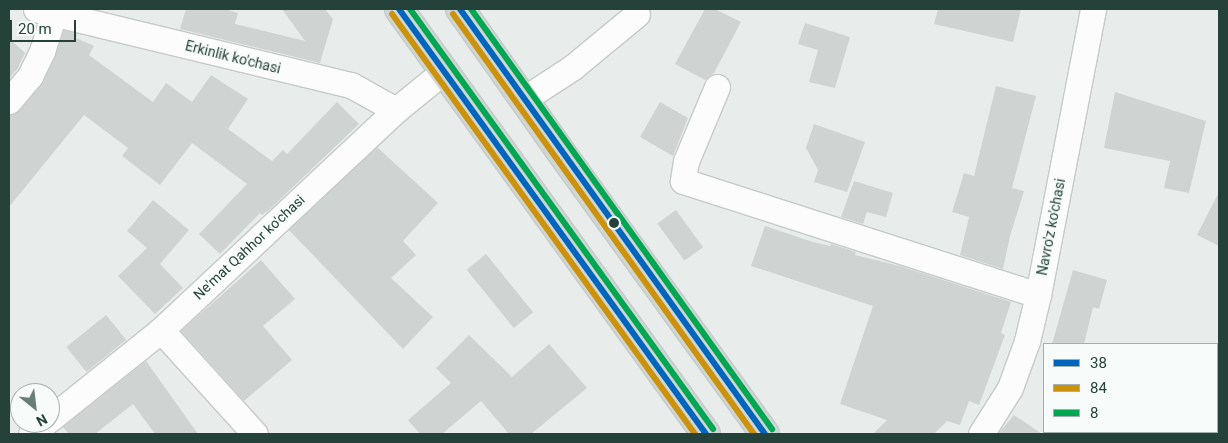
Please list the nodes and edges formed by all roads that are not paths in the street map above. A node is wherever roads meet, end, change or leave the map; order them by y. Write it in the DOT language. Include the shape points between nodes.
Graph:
graph roads {
  1 [pos="399,9"];
  2 [pos="1093,9"];
  3 [pos="463,10"];
  4 [pos="45,11"];
  5 [pos="637,14"];
  6 [pos="444,71"];
  7 [pos="717,86"];
  8 [pos="524,99"];
  9 [pos="9,100"];
  10 [pos="396,110"];
  11 [pos="1038,295"];
  12 [pos="161,330"];
  13 [pos="60,411"];
  14 [pos="255,434"];
  15 [pos="706,434"];
  16 [pos="766,434"];
  17 [pos="981,434"];
  1 -- 6 [label="main road"];
  2 -- 11 [label="street, Navro'z ko'chasi"];
  3 -- 8 [label="main road"];
  4 -- 9 [label="street" via="42,51 30,76"];
  4 -- 10 [label="street, Erkinlik ko'chasi" via="351,85"];
  5 -- 8 [label="street" via="573,67"];
  6 -- 10 [label="street, Ne'mat Qahhor ko'chasi"];
  6 -- 15 [label="main road"];
  7 -- 11 [label="street" via="686,161 684,181"];
  8 -- 16 [label="main road"];
  10 -- 12 [label="street, Ne'mat Qahhor ko'chasi"];
  11 -- 17 [label="street, Navro'z ko'chasi" via="1027,341 1010,388"];
  12 -- 13 [label="street, Ne'mat Qahhor ko'chasi"];
  12 -- 14 [label="street"];
}
